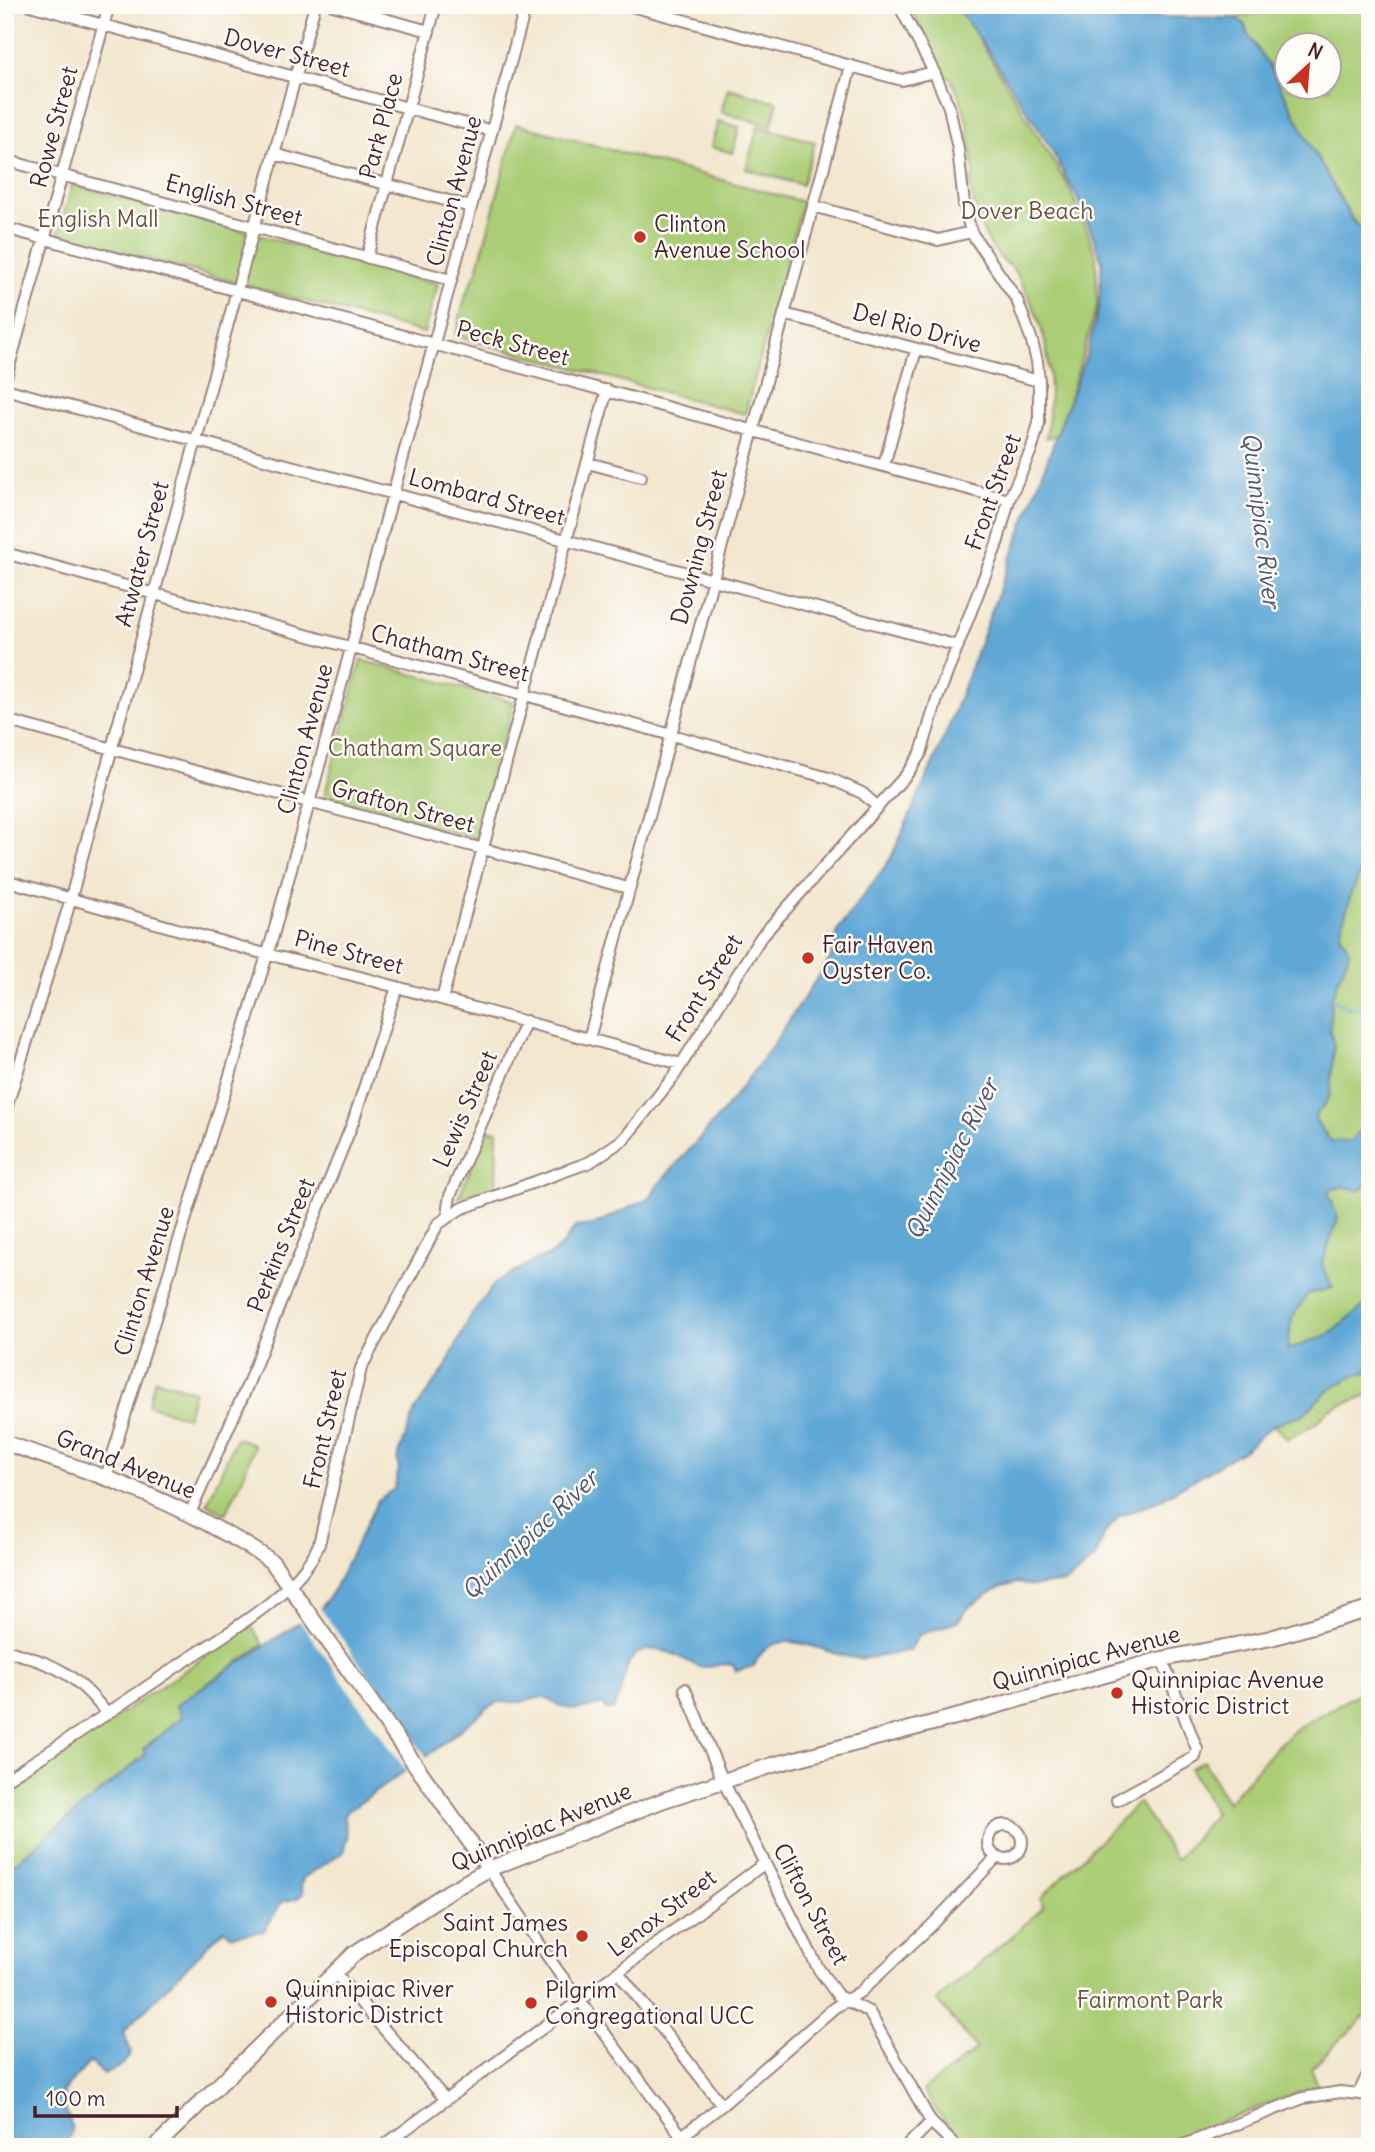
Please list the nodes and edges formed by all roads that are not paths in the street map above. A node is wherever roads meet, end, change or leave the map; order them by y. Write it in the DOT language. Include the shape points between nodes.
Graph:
graph roads {
  1 [pos="30,5"];
  2 [pos="109,5"];
  3 [pos="315,5"];
  4 [pos="333,5"];
  5 [pos="436,5"];
  6 [pos="526,5"];
  7 [pos="628,5"];
  8 [pos="899,5"];
  9 [pos="104,25"];
  10 [pos="429,31"];
  11 [pos="851,66"];
  12 [pos="934,72"];
  13 [pos="295,78"];
  14 [pos="408,108"];
  15 [pos="492,131"];
  16 [pos="274,154"];
  17 [pos="5,160"];
  18 [pos="62,175"];
  19 [pos="387,184"];
  20 [pos="814,206"];
  21 [pos="471,207"];
  22 [pos="254,227"];
  23 [pos="5,228"];
  24 [pos="971,232"];
  25 [pos="45,238"];
  26 [pos="367,257"];
  27 [pos="451,280"];
  28 [pos="236,290"];
  29 [pos="784,314"];
  30 [pos="434,343"];
  31 [pos="916,349"];
  32 [pos="5,381"];
  33 [pos="1039,382"];
  34 [pos="5,389"];
  35 [pos="607,390"];
  36 [pos="751,429"];
  37 [pos="196,440"];
  38 [pos="588,463"];
  39 [pos="884,465"];
  40 [pos="641,477"];
  41 [pos="394,494"];
  42 [pos="1009,500"];
  43 [pos="566,540"];
  44 [pos="5,553"];
  45 [pos="713,580"];
  46 [pos="153,594"];
  47 [pos="958,646"];
  48 [pos="352,649"];
  49 [pos="524,695"];
  50 [pos="5,720"];
  51 [pos="671,735"];
  52 [pos="111,749"];
  53 [pos="310,803"];
  54 [pos="878,807"];
  55 [pos="482,849"];
  56 [pos="5,880"];
  57 [pos="628,888"];
  58 [pos="70,898"];
  59 [pos="267,953"];
  60 [pos="397,987"];
  61 [pos="442,999"];
  62 [pos="526,1021"];
  63 [pos="589,1038"];
  64 [pos="681,1064"];
  65 [pos="5,1112"];
  66 [pos="450,1214"];
  67 [pos="5,1443"];
  68 [pos="106,1477"];
  69 [pos="190,1513"];
  70 [pos="290,1584"];
  71 [pos="1370,1609"];
  72 [pos="5,1650"];
  73 [pos="1162,1659"];
  74 [pos="685,1689"];
  75 [pos="107,1713"];
  76 [pos="721,1777"];
  77 [pos="5,1780"];
  78 [pos="1117,1800"];
  79 [pos="997,1857"];
  80 [pos="765,1863"];
  81 [pos="489,1869"];
  82 [pos="334,1972"];
  83 [pos="618,1972"];
  84 [pos="580,2000"];
  85 [pos="848,2001"];
  86 [pos="1370,2070"];
  87 [pos="1364,2094"];
  88 [pos="446,2100"];
  89 [pos="722,2105"];
  90 [pos="931,2122"];
  91 [pos="683,2136"];
  92 [pos="155,2147"];
  93 [pos="382,2147"];
  94 [pos="668,2147"];
  95 [pos="690,2147"];
  96 [pos="906,2147"];
  97 [pos="957,2147"];
  98 [pos="1179,2147"];
  1 -- 9 [label="street, Dover Street"];
  2 -- 9 [label="street, Rowe Street"];
  3 -- 13 [label="street, Atwater Street"];
  4 -- 10 [label="street"];
  5 -- 10 [label="street, Park Place"];
  6 -- 15 [label="street, Clinton Avenue"];
  7 -- 11 [label="street"];
  8 -- 12 [label="street, Front Street"];
  9 -- 13 [label="street, Dover Street"];
  9 -- 18 [label="street, Rowe Street"];
  10 -- 14 [label="street, Park Place"];
  11 -- 12 [label="street" via="902,80"];
  11 -- 20 [label="street, Downing Street"];
  12 -- 24 [label="street, Front Street" via="954,128"];
  13 -- 14 [label="street, Dover Street"];
  13 -- 16 [label="street, Atwater Street"];
  14 -- 15 [label="street, Dover Street"];
  14 -- 19 [label="street, Park Place"];
  15 -- 21 [label="street, Clinton Avenue"];
  16 -- 19 [label="street"];
  16 -- 22 [label="street, Atwater Street"];
  17 -- 18 [label="street, English Street"];
  18 -- 22 [label="street, English Street"];
  18 -- 25 [label="street, Rowe Street"];
  19 -- 21 [label="street"];
  19 -- 26 [label="street, Park Place"];
  20 -- 24 [label="street" via="938,240"];
  20 -- 29 [label="street, Downing Street"];
  21 -- 27 [label="street, Clinton Avenue"];
  22 -- 26 [label="street, English Street"];
  22 -- 28 [label="street, Atwater Street"];
  23 -- 25 [label="street, Peck Street"];
  24 -- 33 [label="street, Front Street" via="1017,300 1037,360"];
  25 -- 28 [label="street, Peck Street"];
  25 -- 32 [label="street, Rowe Street"];
  26 -- 27 [label="street, English Street"];
  27 -- 30 [label="street, Clinton Avenue"];
  28 -- 30 [label="street, Peck Street"];
  28 -- 37 [label="street, Atwater Street"];
  29 -- 31 [label="street, Del Rio Drive"];
  29 -- 36 [label="street, Downing Street"];
  30 -- 35 [label="street, Peck Street"];
  30 -- 41 [label="street, Clinton Avenue"];
  31 -- 33 [label="street, Del Rio Drive"];
  31 -- 39 [label="street"];
  33 -- 42 [label="street, Front Street" via="1036,437"];
  34 -- 37 [label="street, Lombard Street"];
  35 -- 36 [label="street, Peck Street"];
  35 -- 38 [label="street"];
  36 -- 39 [label="street, Peck Street"];
  36 -- 45 [label="street, Downing Street"];
  37 -- 41 [label="street, Lombard Street"];
  37 -- 46 [label="street, Atwater Street"];
  38 -- 40 [label="street"];
  38 -- 43 [label="street"];
  39 -- 42 [label="street, Peck Street"];
  41 -- 43 [label="street, Lombard Street"];
  41 -- 48 [label="street, Clinton Avenue"];
  42 -- 47 [label="street, Front Street"];
  43 -- 45 [label="street, Lombard Street"];
  43 -- 49 [label="street"];
  44 -- 46 [label="street, Chatham Street"];
  45 -- 47 [label="street, Lombard Street"];
  45 -- 51 [label="street, Downing Street"];
  46 -- 48 [label="street, Chatham Street"];
  46 -- 52 [label="street, Atwater Street"];
  47 -- 54 [label="street, Front Street" via="921,753"];
  48 -- 49 [label="street, Chatham Street"];
  48 -- 53 [label="street, Clinton Avenue"];
  49 -- 51 [label="street, Chatham Street"];
  49 -- 55 [label="street"];
  50 -- 52 [label="street, Grafton Street"];
  51 -- 54 [label="street, Chatham Street" via="829,778 862,793"];
  51 -- 57 [label="street, Downing Street"];
  52 -- 53 [label="street, Grafton Street"];
  52 -- 58 [label="street, Atwater Street"];
  53 -- 55 [label="street, Grafton Street"];
  53 -- 59 [label="street, Clinton Avenue"];
  54 -- 64 [label="street, Front Street" via="761,937"];
  55 -- 57 [label="street, Grafton Street"];
  55 -- 61 [label="street"];
  56 -- 58 [label="street, Pine Street"];
  57 -- 63 [label="street, Downing Street"];
  58 -- 59 [label="street, Pine Street"];
  58 -- 65 [label="street, Atwater Street"];
  59 -- 60 [label="street, Pine Street"];
  59 -- 68 [label="street, Clinton Avenue"];
  60 -- 61 [label="street, Pine Street"];
  60 -- 69 [label="street, Perkins Street" via="353,1122 245,1391"];
  61 -- 62 [label="street, Pine Street"];
  62 -- 63 [label="street, Pine Street"];
  62 -- 66 [label="street, Lewis Street" via="450,1196"];
  63 -- 64 [label="street, Pine Street"];
  64 -- 66 [label="street, Front Street" via="641,1120 609,1151 579,1167"];
  66 -- 70 [label="street, Front Street" via="430,1235 361,1368 319,1544"];
  67 -- 68 [label="main road, Grand Avenue"];
  68 -- 69 [label="main road, Grand Avenue"];
  69 -- 70 [label="main road, Grand Avenue" via="265,1556"];
  70 -- 75 [label="street, Front Street"];
  70 -- 81 [label="main road, Grand Avenue"];
  71 -- 73 [label="main road, Quinnipiac Avenue" via="1270,1638"];
  72 -- 75 [label="street" via="64,1671"];
  73 -- 76 [label="main road, Quinnipiac Avenue"];
  73 -- 78 [label="street" via="1197,1753"];
  74 -- 76 [label="street, Clifton Street"];
  75 -- 77 [label="street, Front Street"];
  76 -- 80 [label="street, Clifton Street"];
  76 -- 81 [label="main road, Quinnipiac Avenue"];
  79 -- 85 [label="street" via="932,1925"];
  80 -- 83 [label="street, Lenox Street"];
  80 -- 85 [label="street, Clifton Street" via="818,1968 834,1992"];
  81 -- 82 [label="main road, Quinnipiac Avenue" via="382,1935"];
  81 -- 84 [label="street"];
  82 -- 88 [label="street"];
  82 -- 92 [label="main road, Quinnipiac Avenue"];
  83 -- 84 [label="street, Lenox Street"];
  83 -- 89 [label="street"];
  84 -- 88 [label="street, Lenox Street"];
  84 -- 91 [label="street"];
  85 -- 89 [label="street" via="834,2008"];
  85 -- 90 [label="street, Clifton Street" via="862,2006 875,2021"];
  86 -- 87 [label="street"];
  87 -- 98 [label="street" via="1322,2093 1303,2098"];
  88 -- 93 [label="street, Lenox Street"];
  89 -- 91 [label="street"];
  90 -- 96 [label="street"];
  90 -- 97 [label="street, Clifton Street"];
  91 -- 94 [label="street"];
  91 -- 95 [label="street"];
}
